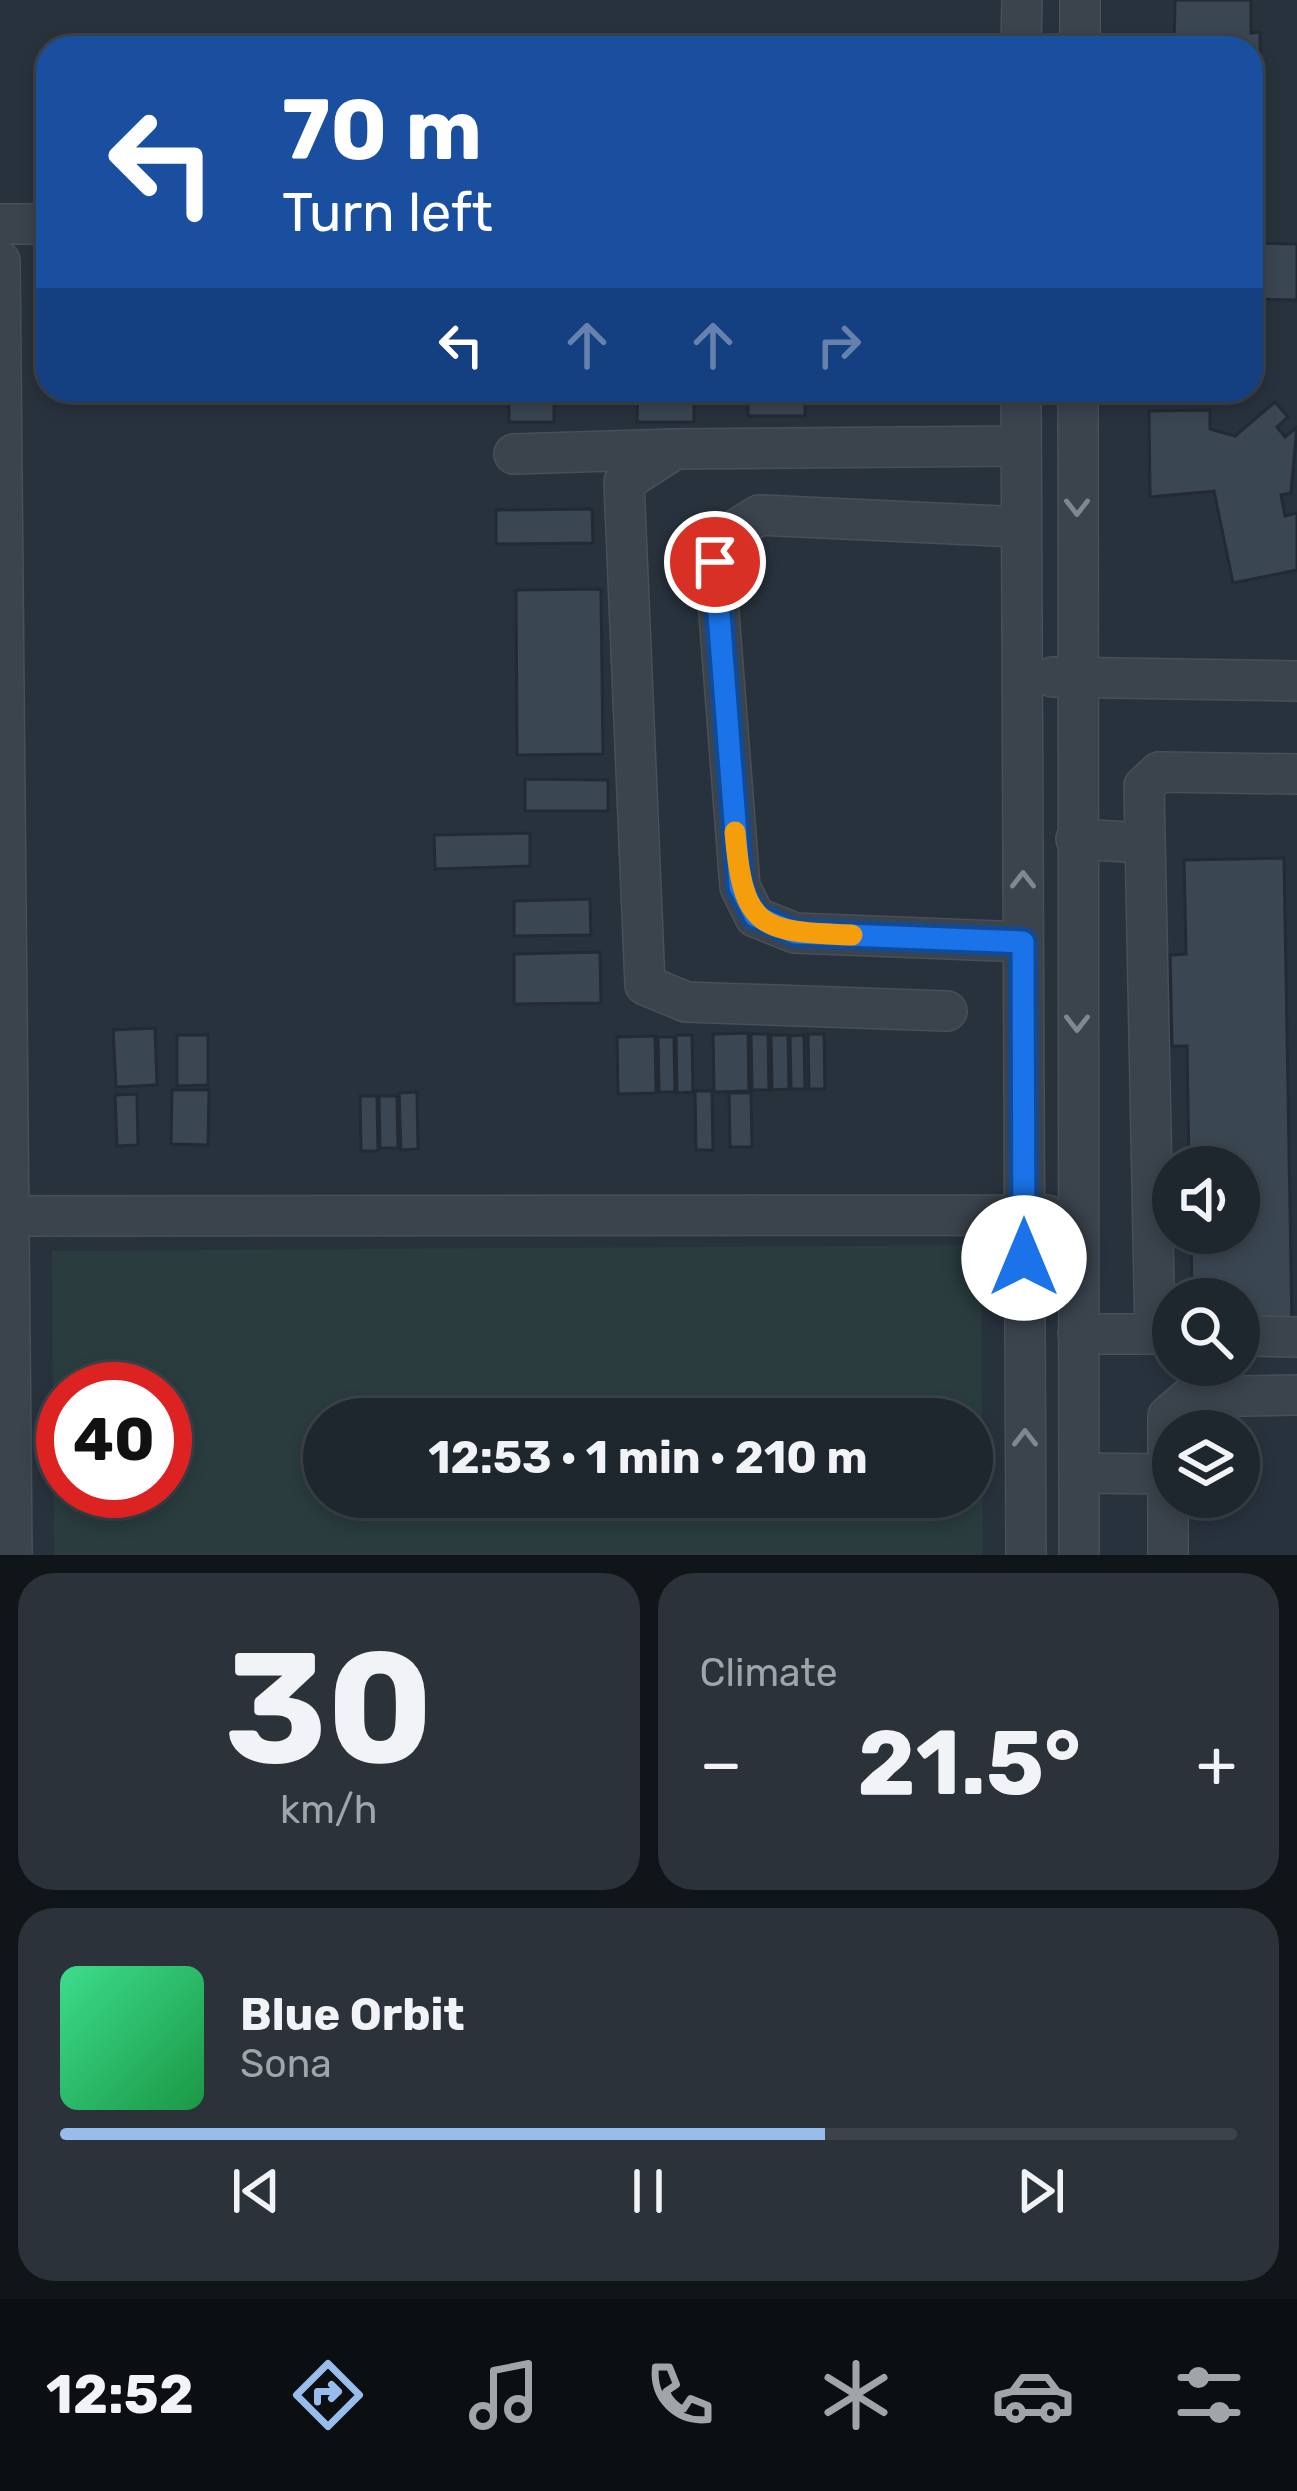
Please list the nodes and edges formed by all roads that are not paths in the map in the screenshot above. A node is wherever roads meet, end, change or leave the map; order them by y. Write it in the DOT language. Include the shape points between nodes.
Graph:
graph roads {
  1 [pos="1022,0"];
  2 [pos="1081,0"];
  3 [pos="1022,36"];
  4 [pos="1080,36"];
  5 [pos="0,224"];
  6 [pos="36,224"];
  7 [pos="0,261"];
  8 [pos="1021,402"];
  9 [pos="1078,402"];
  10 [pos="1021,446"];
  11 [pos="675,449"];
  12 [pos="514,454"];
  13 [pos="1021,527"];
  14 [pos="1024,675"];
  15 [pos="1076,677"];
  16 [pos="1297,681"];
  17 [pos="1297,774"];
  18 [pos="1076,839"];
  19 [pos="1145,843"];
  20 [pos="1023,942"];
  21 [pos="947,1011"];
  22 [pos="1024,1215"];
  23 [pos="1078,1215"];
  24 [pos="9,1216"];
  25 [pos="1162,1278"];
  26 [pos="1078,1334"];
  27 [pos="1152,1335"];
  28 [pos="1260,1336"];
  29 [pos="1297,1337"];
  30 [pos="1297,1395"];
  31 [pos="1172,1410"];
  32 [pos="1079,1473"];
  33 [pos="1152,1474"];
  34 [pos="1168,1518"];
  35 [pos="8,1545"];
  36 [pos="1026,1555"];
  37 [pos="1079,1555"];
  38 [pos="1168,1555"];
  1 -- 3 [label="street"];
  2 -- 4 [label="street"];
  5 -- 6 [label="street"];
  7 -- 24 [label="street"];
  8 -- 10 [label="street"];
  9 -- 15 [label="street, one-way"];
  10 -- 11 [label="street"];
  10 -- 13 [label="street"];
  11 -- 12 [label="street"];
  11 -- 21 [label="street" via="624,482 645,985 686,1002"];
  13 -- 14 [label="street"];
  13 -- 20 [label="street" via="759,515 728,535 715,562 740,887 755,916 795,933"];
  14 -- 15 [label="street"];
  20 -- 14 [label="street, one-way"];
  15 -- 16 [label="street"];
  15 -- 18 [label="street"];
  17 -- 19 [label="street" via="1150,776"];
  18 -- 19 [label="street"];
  18 -- 23 [label="street, one-way"];
  19 -- 25 [label="street"];
  20 -- 22 [label="street"];
  22 -- 23 [label="street"];
  22 -- 24 [label="street"];
  36 -- 22 [label="street, one-way"];
  23 -- 26 [label="street"];
  24 -- 35 [label="street"];
  26 -- 27 [label="street"];
  26 -- 32 [label="street"];
  28 -- 29 [label="street"];
  30 -- 31 [label="street" via="1190,1397"];
  32 -- 33 [label="street"];
  32 -- 37 [label="street"];
  34 -- 38 [label="street"];
}
